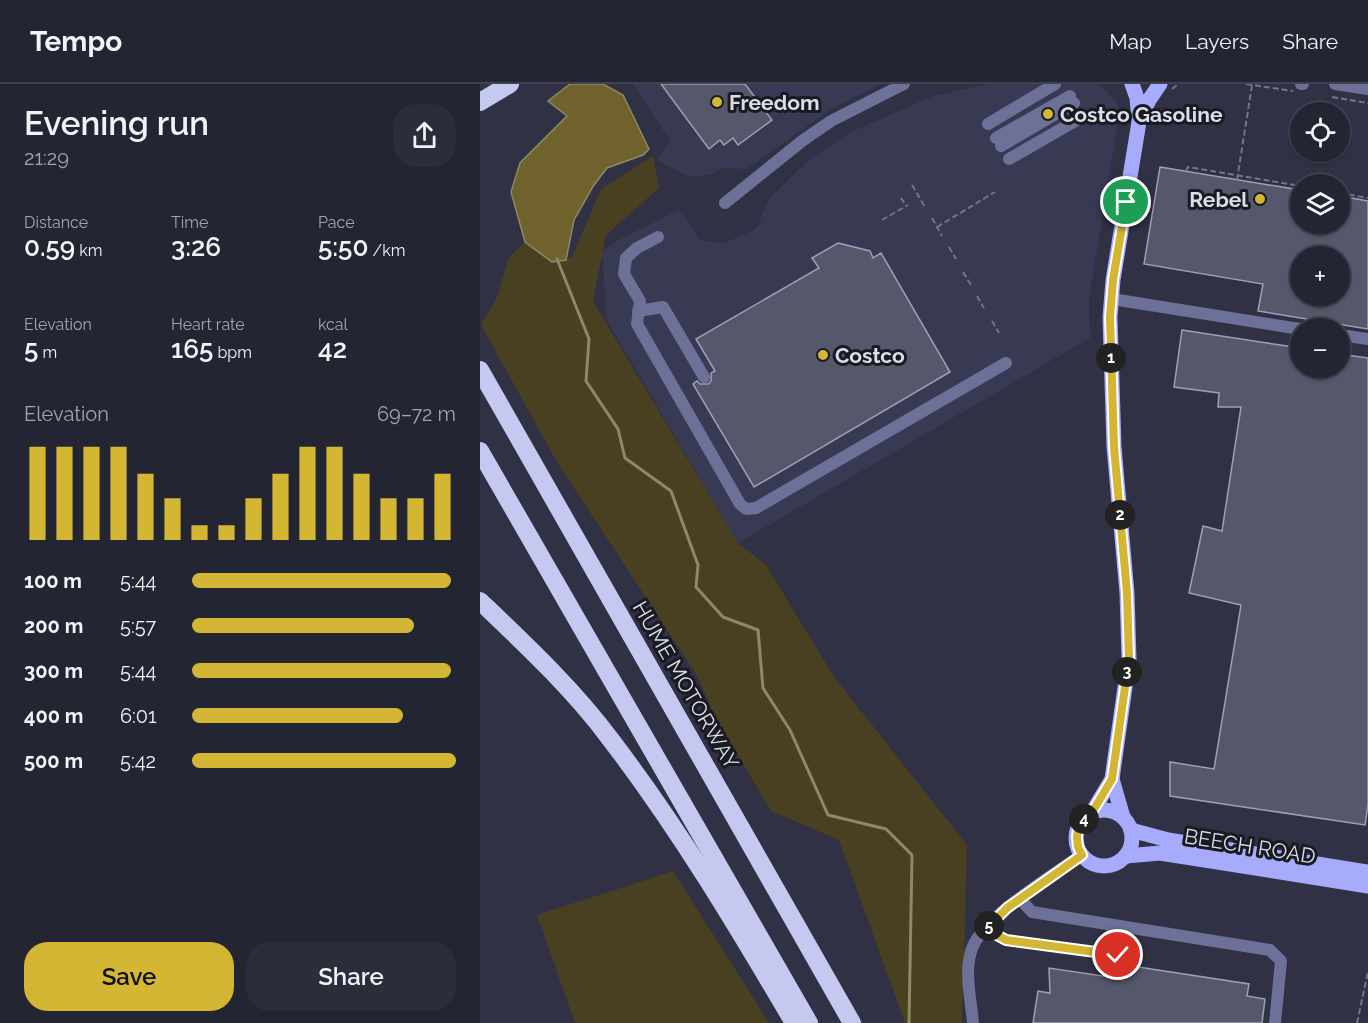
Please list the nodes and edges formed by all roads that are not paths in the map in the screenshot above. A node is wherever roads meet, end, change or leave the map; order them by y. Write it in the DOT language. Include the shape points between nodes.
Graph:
graph roads {
  1 [pos="510,84"];
  2 [pos="904,84"];
  3 [pos="1132,84"];
  4 [pos="1160,84"];
  5 [pos="1335,84"];
  6 [pos="1368,89"];
  7 [pos="1071,100"];
  8 [pos="480,102"];
  9 [pos="1139,122"];
  10 [pos="724,203"];
  11 [pos="658,237"];
  12 [pos="1112,300"];
  13 [pos="638,311"];
  14 [pos="1290,327"];
  15 [pos="1350,336"];
  16 [pos="1368,339"];
  17 [pos="1006,363"];
  18 [pos="480,370"];
  19 [pos="704,377"];
  20 [pos="480,451"];
  21 [pos="480,601"];
  22 [pos="1112,779"];
  23 [pos="1091,814"];
  24 [pos="1127,823"];
  25 [pos="1082,855"];
  26 [pos="1126,856"];
  27 [pos="1368,872"];
  28 [pos="1368,886"];
  29 [pos="1020,899"];
  30 [pos="986,929"];
  31 [pos="1006,940"];
  32 [pos="794,1023"];
  33 [pos="809,1023"];
  34 [pos="852,1023"];
  35 [pos="973,1023"];
  36 [pos="1275,1023"];
  1 -- 8 [label="highway"];
  2 -- 10 [label="street" via="831,121"];
  3 -- 9 [label="main road"];
  4 -- 9 [label="main road"];
  5 -- 6 [label="street"];
  7 -- 7 [label="street" via="999,142"];
  9 -- 12 [label="main road"];
  11 -- 13 [label="street" via="626,258 624,274 640,301"];
  12 -- 14 [label="street"];
  12 -- 22 [label="main road" via="1114,447 1129,659"];
  13 -- 17 [label="street" via="637,324 746,509 756,508"];
  13 -- 19 [label="street" via="663,307"];
  15 -- 16 [label="street"];
  18 -- 34 [label="highway, HUME MOTORWAY"];
  20 -- 33 [label="highway"];
  21 -- 32 [label="highway" via="544,662 611,739 731,917"];
  22 -- 23 [label="main road"];
  22 -- 24 [label="main road"];
  23 -- 24 [label="main road" via="1107,810"];
  23 -- 25 [label="main road" via="1083,820 1077,837"];
  24 -- 26 [label="main road" via="1132,839"];
  24 -- 27 [label="main road, BEECH ROAD" via="1168,840"];
  25 -- 26 [label="main road" via="1104,866"];
  25 -- 29 [label="street"];
  26 -- 28 [label="main road, BEECH ROAD" via="1160,853"];
  29 -- 30 [label="street"];
  29 -- 36 [label="street" via="1032,912 1270,950 1281,961"];
  30 -- 31 [label="street"];
  30 -- 35 [label="street" via="974,945 968,971"];
}
